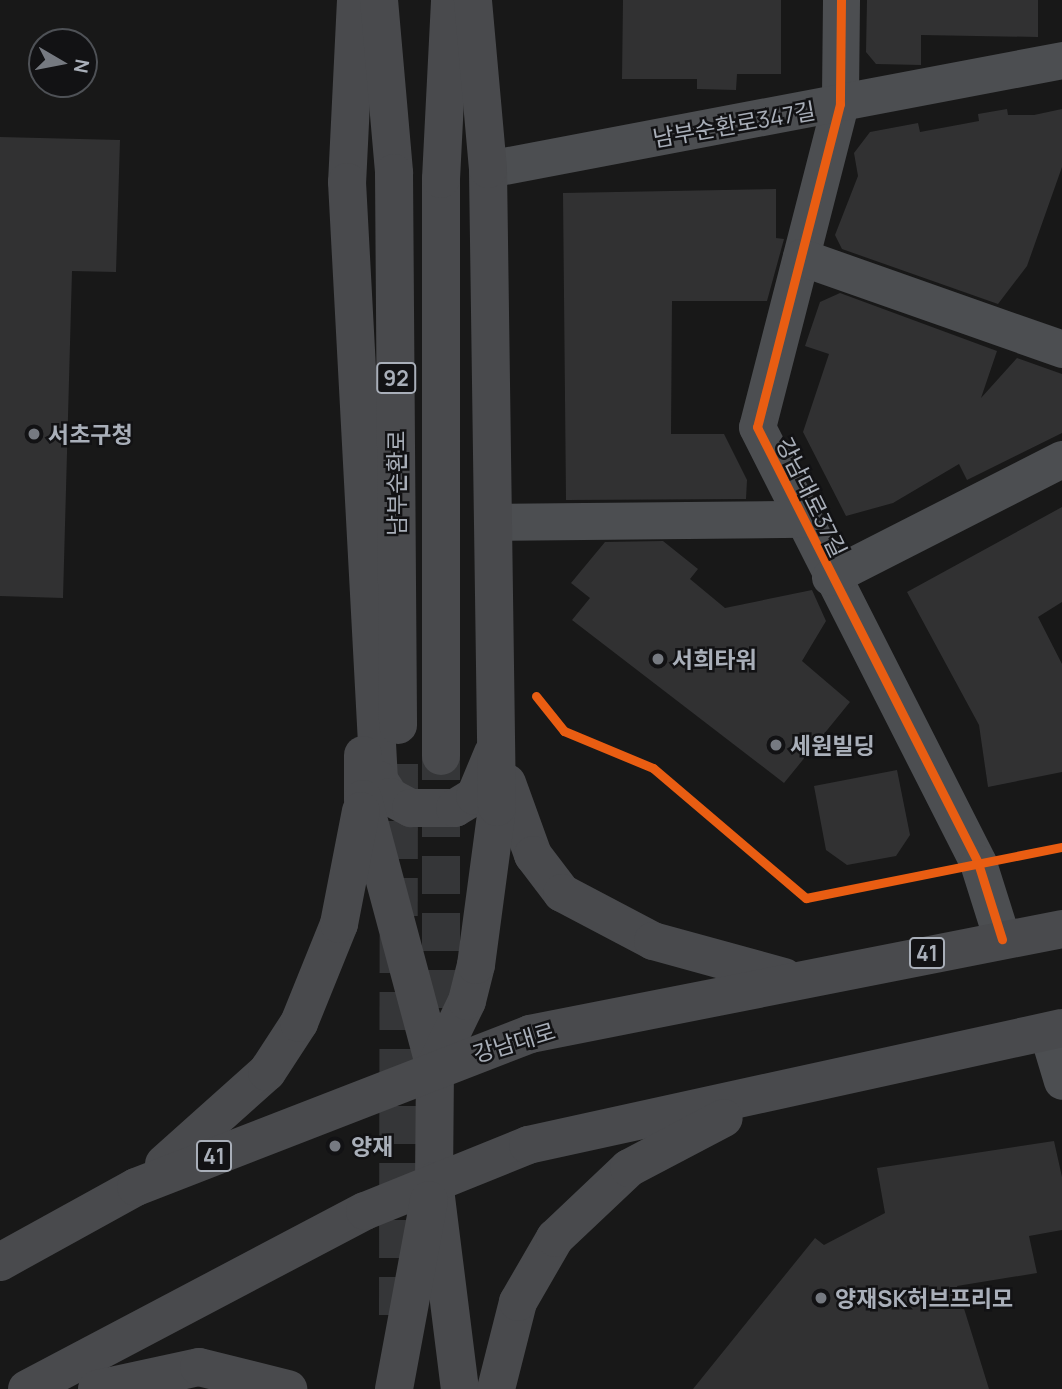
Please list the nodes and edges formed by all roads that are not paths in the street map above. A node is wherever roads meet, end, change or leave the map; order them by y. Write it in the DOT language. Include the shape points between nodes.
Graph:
graph roads {
  1 [pos="356,0"];
  2 [pos="379,0"];
  3 [pos="450,0"];
  4 [pos="472,0"];
  5 [pos="841,0"];
  6 [pos="1062,60"];
  7 [pos="840,104"];
  8 [pos="488,169"];
  9 [pos="801,257"];
  10 [pos="1062,349"];
  11 [pos="1062,459"];
  12 [pos="803,519"];
  13 [pos="494,522"];
  14 [pos="830,577"];
  15 [pos="364,585"];
  16 [pos="498,739"];
  17 [pos="441,756"];
  18 [pos="399,757"];
  19 [pos="362,799"];
  20 [pos="1062,929"];
  21 [pos="1002,939"];
  22 [pos="791,979"];
  23 [pos="1055,1030"];
  24 [pos="436,1067"];
  25 [pos="809,1080"];
  26 [pos="1062,1081"];
  27 [pos="434,1181"];
  28 [pos="136,1187"];
  29 [pos="0,1262"];
  30 [pos="27,1389"];
  31 [pos="97,1389"];
  32 [pos="288,1389"];
  33 [pos="394,1389"];
  34 [pos="460,1389"];
  35 [pos="496,1389"];
  1 -- 15 [label="main road" via="346,182"];
  2 -- 18 [label="main road, 남부순환로 / 92" via="394,173"];
  3 -- 17 [label="main road, 남부순환로 / 92" via="441,178"];
  4 -- 8 [label="main road"];
  5 -- 7 [label="street, 강남대로37길"];
  6 -- 7 [label="street, 남부순환로347길"];
  7 -- 8 [label="street, 남부순환로347길"];
  7 -- 9 [label="street, 강남대로37길"];
  8 -- 13 [label="main road"];
  9 -- 10 [label="street"];
  9 -- 12 [label="street, 강남대로37길" via="757,427"];
  11 -- 14 [label="street, 강남대로37길"];
  12 -- 13 [label="street"];
  12 -- 14 [label="street, 강남대로37길"];
  13 -- 16 [label="main road"];
  14 -- 21 [label="street, 강남대로37길" via="978,863"];
  15 -- 16 [label="main road" via="379,780 390,797 433,812 455,807 475,796"];
  15 -- 19 [label="main road"];
  16 -- 22 [label="main road" via="520,828 562,892 653,941"];
  16 -- 24 [label="main road" via="487,917 467,1001"];
  19 -- 24 [label="main road"];
  19 -- 28 [label="main road" via="339,924 299,1023 267,1072"];
  20 -- 21 [label="main road, 강남대로 / 41"];
  21 -- 22 [label="main road, 강남대로 / 41"];
  22 -- 24 [label="main road, 강남대로 / 41" via="530,1034"];
  23 -- 25 [label="main road"];
  23 -- 26 [label="street"];
  24 -- 27 [label="main road"];
  24 -- 28 [label="main road, 강남대로 / 41"];
  25 -- 27 [label="main road" via="528,1145"];
  25 -- 35 [label="main road" via="678,1138 629,1168 582,1208 531,1274"];
  27 -- 30 [label="main road" via="307,1240"];
  27 -- 33 [label="main road"];
  27 -- 34 [label="main road"];
  28 -- 29 [label="main road, 강남대로 / 41"];
  31 -- 32 [label="main road" via="199,1367"];
}
